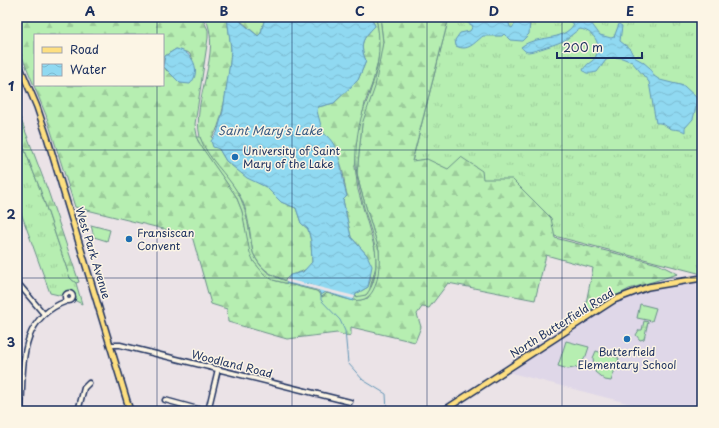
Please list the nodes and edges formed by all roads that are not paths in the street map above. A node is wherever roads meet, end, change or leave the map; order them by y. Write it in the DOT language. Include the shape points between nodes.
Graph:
graph roads {
  1 [pos="17,60"];
  2 [pos="702,278"];
  3 [pos="17,282"];
  4 [pos="67,300"];
  5 [pos="43,313"];
  6 [pos="110,345"];
  7 [pos="218,369"];
  8 [pos="89,383"];
  9 [pos="165,400"];
  10 [pos="350,402"];
  11 [pos="451,409"];
  12 [pos="21,411"];
  13 [pos="78,411"];
  14 [pos="130,411"];
  15 [pos="206,411"];
  16 [pos="443,411"];
  1 -- 6 [label="main road, West Park Avenue" via="35,102"];
  2 -- 11 [label="main road, North Butterfield Road" via="648,287 614,300"];
  3 -- 5 [label="street"];
  4 -- 5 [label="street"];
  5 -- 12 [label="street" via="33,327 26,350"];
  6 -- 7 [label="street, Woodland Road" via="120,345"];
  6 -- 14 [label="main road, West Park Avenue"];
  7 -- 10 [label="street, Woodland Road"];
  7 -- 15 [label="street"];
  8 -- 13 [label="street" via="84,388"];
  9 -- 15 [label="street"];
  11 -- 16 [label="main road, North Butterfield Road"];
}
